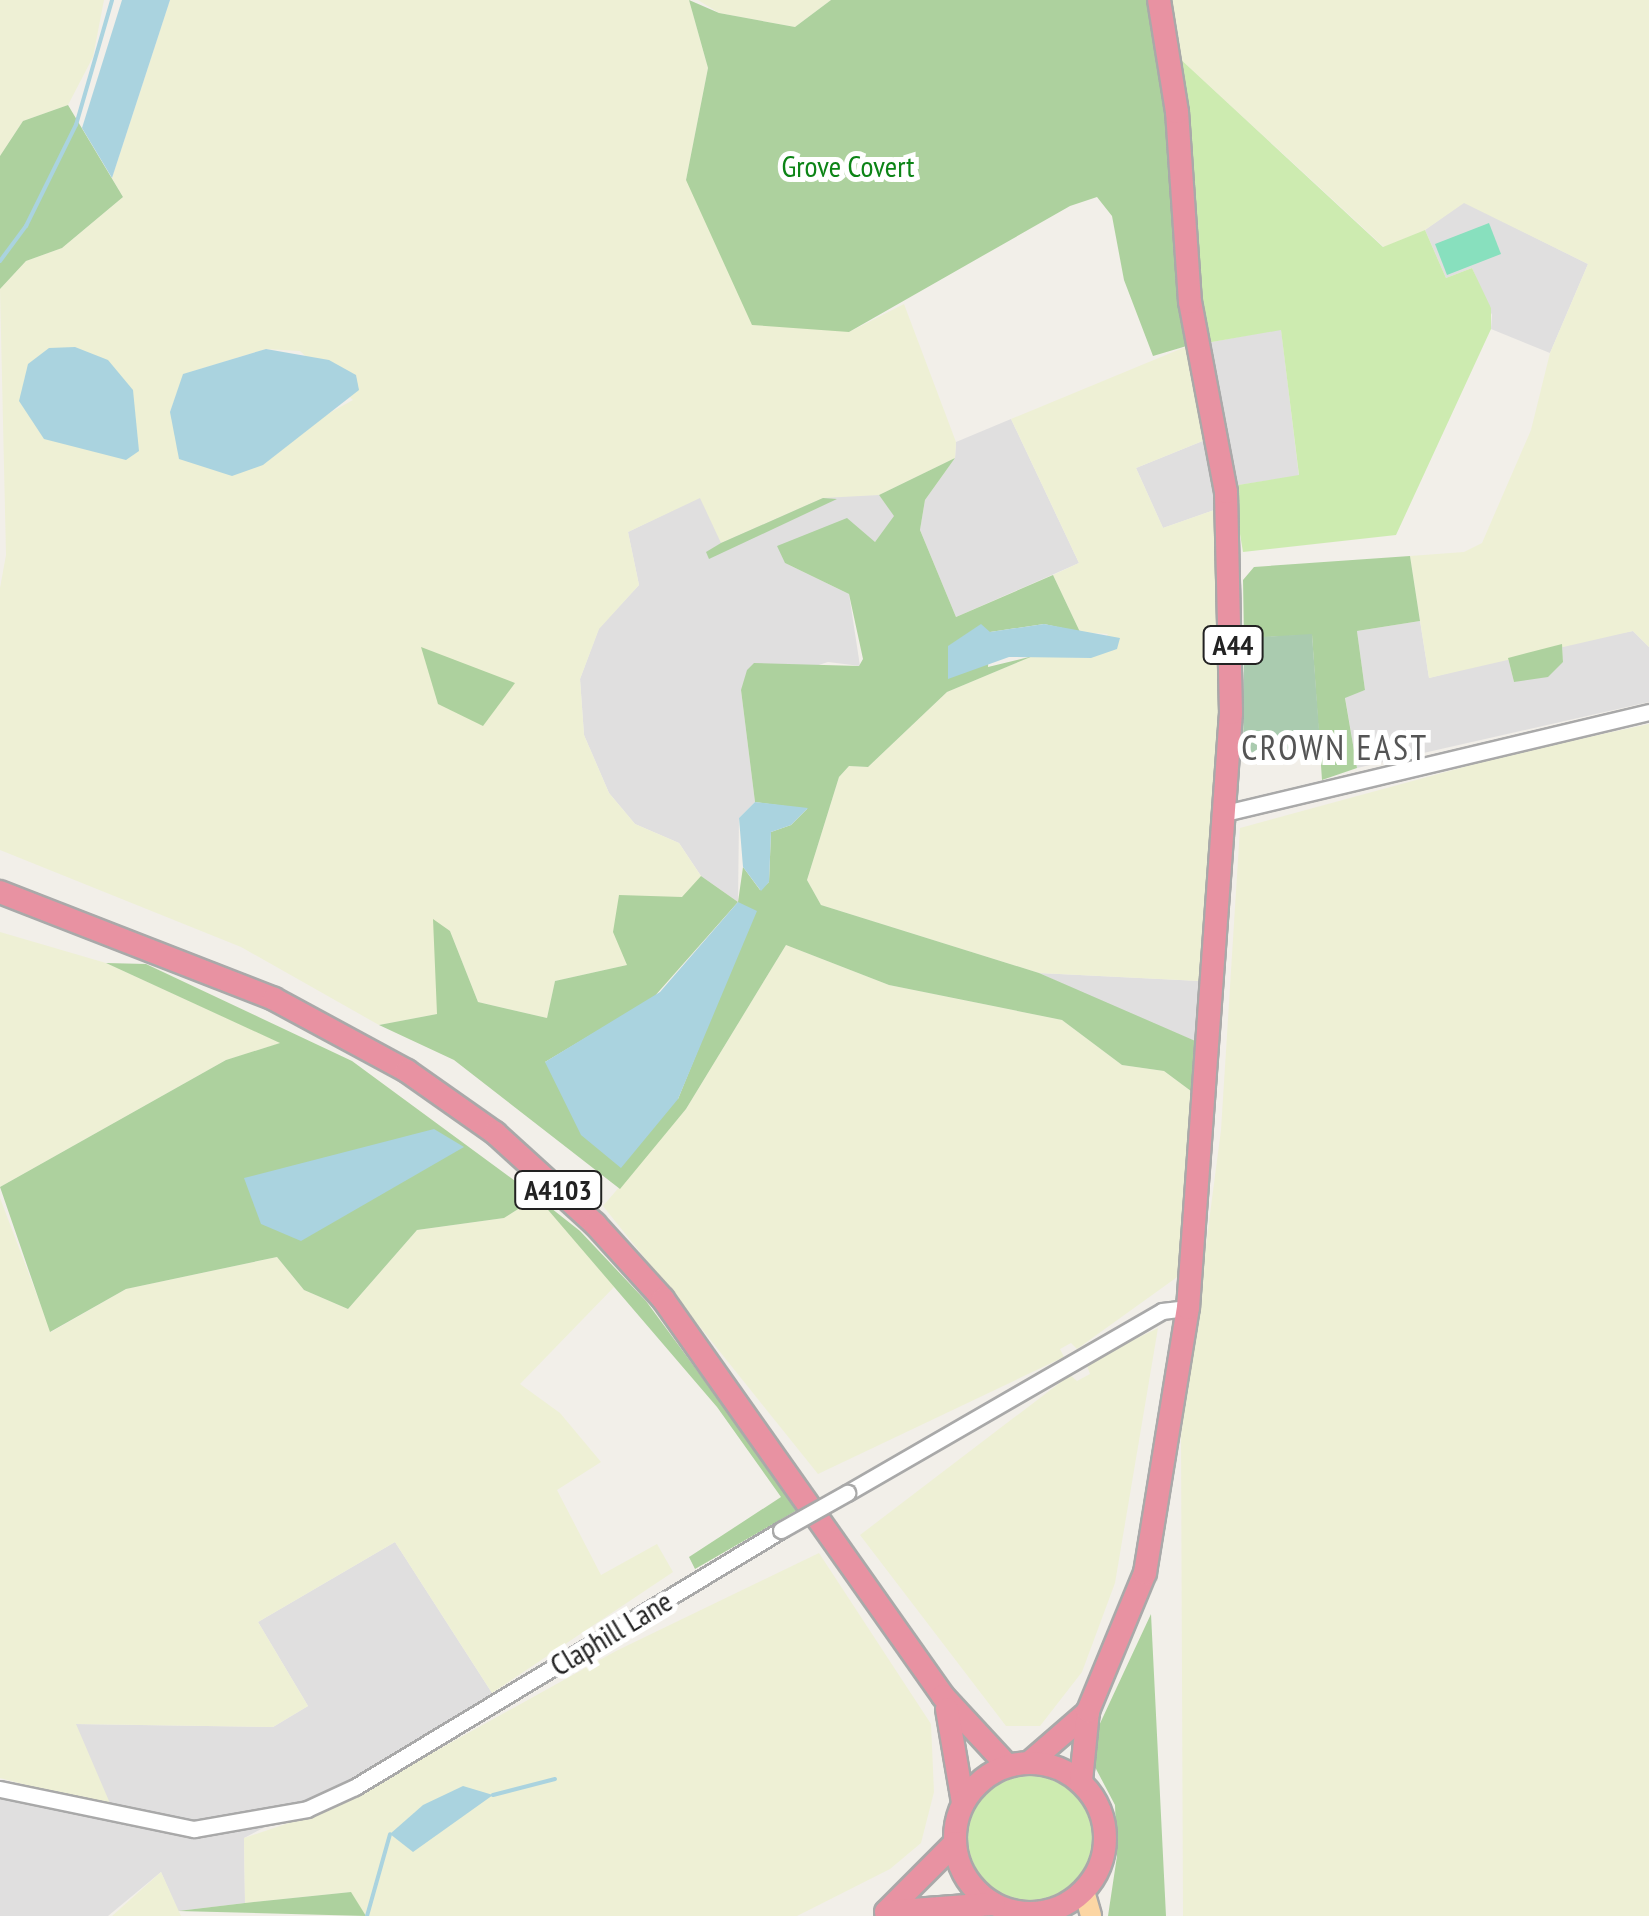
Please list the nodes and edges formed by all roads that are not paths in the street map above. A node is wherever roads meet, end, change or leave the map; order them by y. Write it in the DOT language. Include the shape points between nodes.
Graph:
graph roads {
  1 [pos="1158,0"];
  2 [pos="1649,712"];
  3 [pos="1225,813"];
  4 [pos="0,892"];
  5 [pos="1188,1308"];
  6 [pos="943,1696"];
  7 [pos="1088,1712"];
  8 [pos="1019,1764"];
  9 [pos="1081,1782"];
  10 [pos="0,1788"];
  11 [pos="963,1803"];
  12 [pos="955,1842"];
  13 [pos="1084,1891"];
  14 [pos="994,1904"];
  15 [pos="882,1914"];
  16 [pos="1048,1914"];
  17 [pos="1091,1916"];
  1 -- 3 [label="highway, A44" via="1177,112 1190,302 1226,492 1233,623"];
  2 -- 3 [label="street"];
  3 -- 5 [label="highway, A44"];
  4 -- 6 [label="highway, A4103" via="274,998 407,1072 494,1133 595,1224 663,1299"];
  5 -- 7 [label="highway, A44" via="1144,1573"];
  5 -- 10 [label="street, Claphill Lane, bridge" via="1162,1311 355,1787 307,1809 194,1829"];
  6 -- 8 [label="highway, A4103"];
  6 -- 11 [label="highway, A4103" via="962,1765"];
  7 -- 8 [label="highway, A44"];
  7 -- 9 [label="highway, A44"];
  8 -- 9 [label="highway"];
  8 -- 11 [label="highway" via="989,1774"];
  9 -- 13 [label="highway" via="1104,1823 1105,1847"];
  11 -- 12 [label="highway"];
  12 -- 14 [label="highway" via="966,1878"];
  12 -- 15 [label="highway"];
  13 -- 16 [label="highway"];
  13 -- 17 [label="main road"];
  14 -- 15 [label="highway"];
  14 -- 16 [label="highway"];
}
